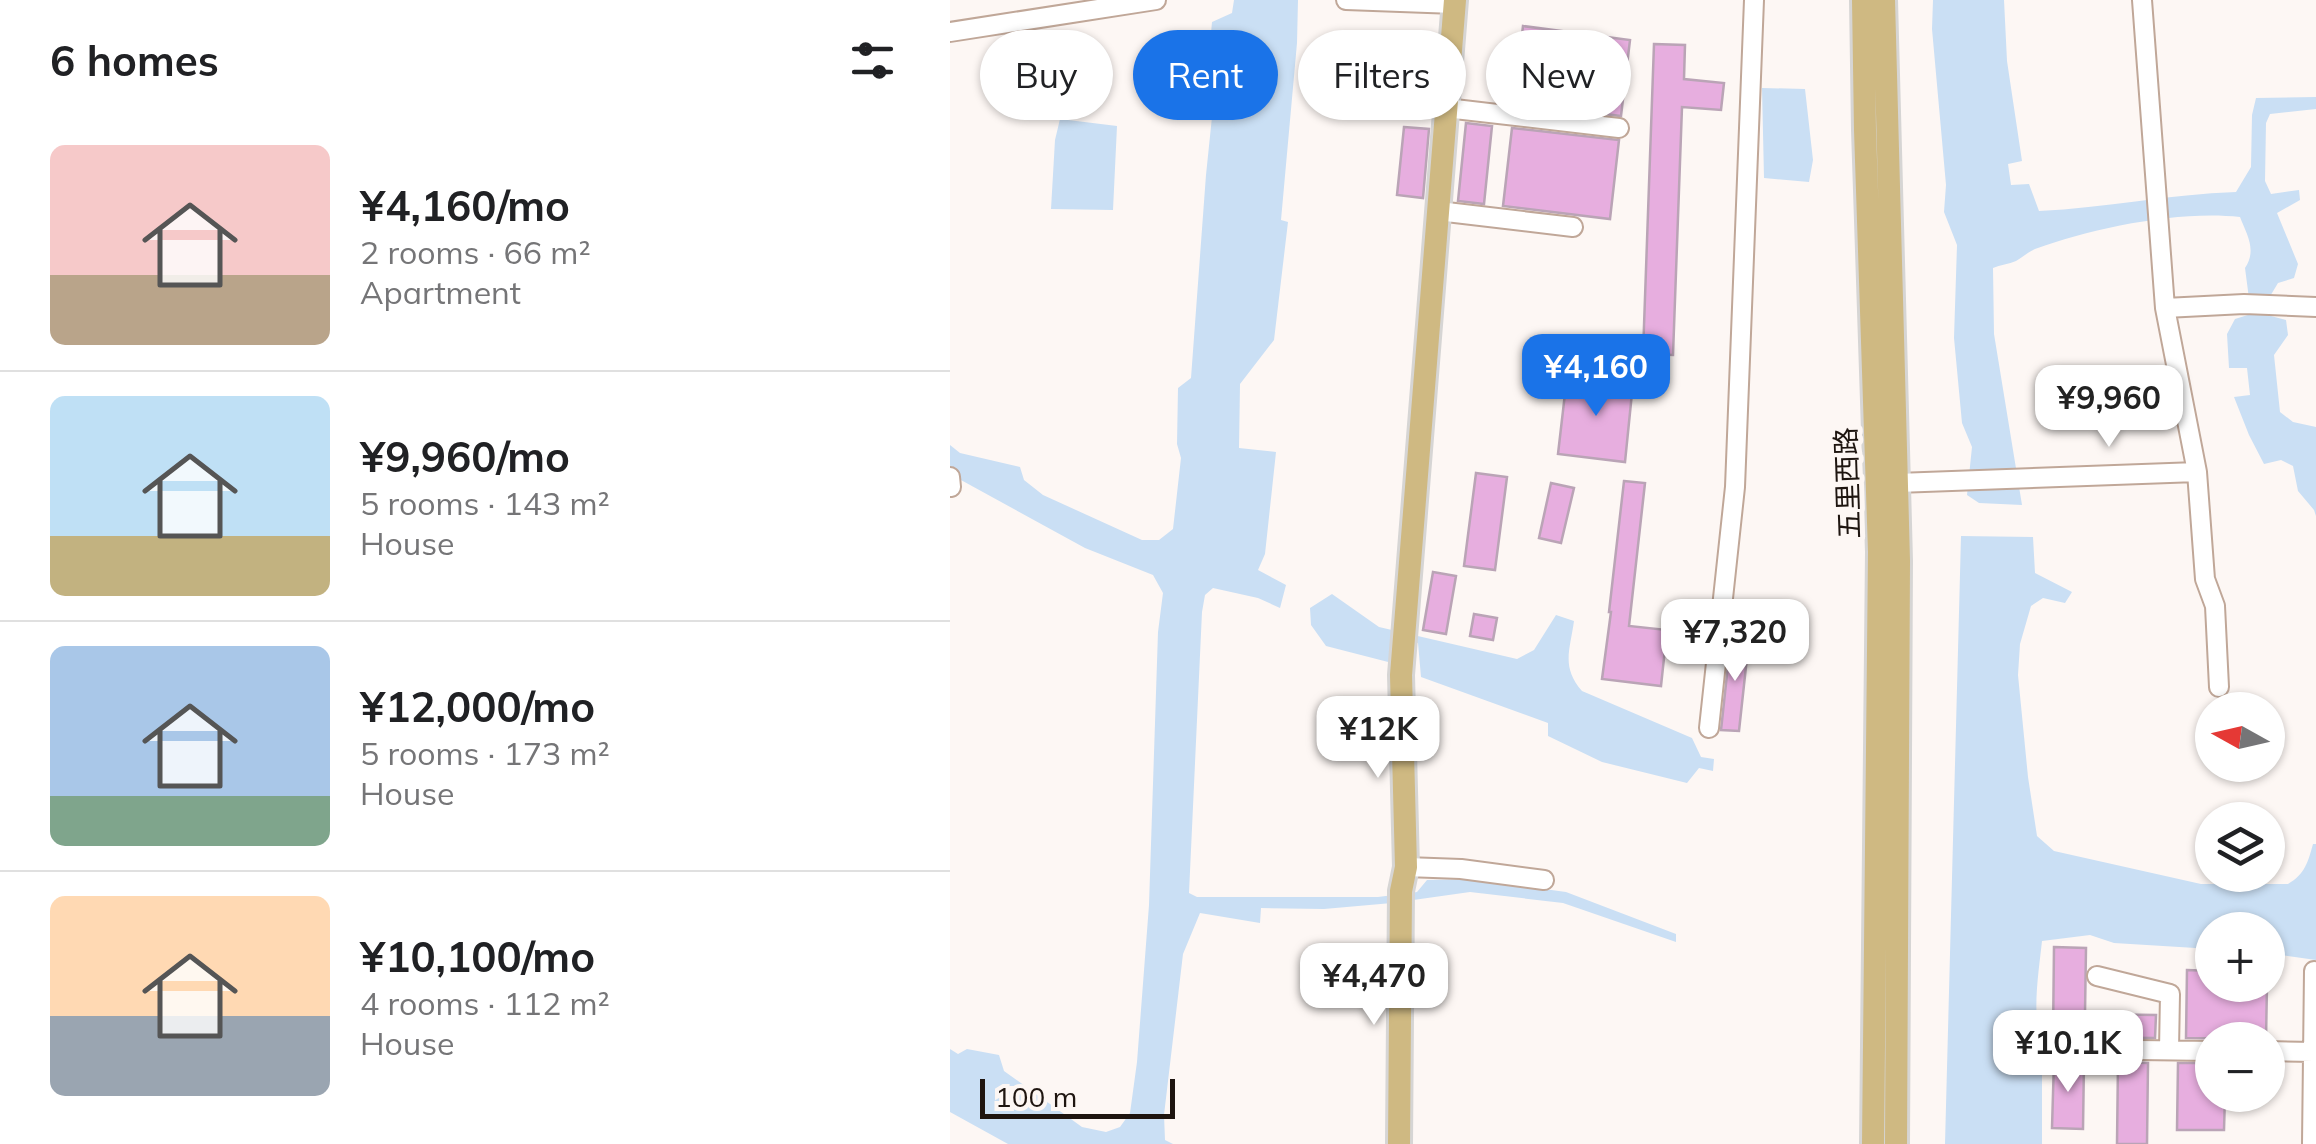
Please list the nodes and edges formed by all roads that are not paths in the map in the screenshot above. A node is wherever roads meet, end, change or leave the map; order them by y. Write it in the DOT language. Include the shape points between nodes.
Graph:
graph roads {
  1 [pos="1156,0"];
  2 [pos="1346,0"];
  3 [pos="1754,0"];
  4 [pos="1863,0"];
  5 [pos="1884,0"];
  6 [pos="2142,0"];
  7 [pos="1455,2"];
  8 [pos="1453,30"];
  9 [pos="950,32"];
  10 [pos="1466,110"];
  11 [pos="1445,120"];
  12 [pos="1619,128"];
  13 [pos="1438,211"];
  14 [pos="1574,227"];
  15 [pos="2316,307"];
  16 [pos="2165,308"];
  17 [pos="2197,472"];
  18 [pos="950,478"];
  19 [pos="1897,483"];
  20 [pos="951,487"];
  21 [pos="2218,687"];
  22 [pos="1709,728"];
  23 [pos="1406,867"];
  24 [pos="1544,880"];
  25 [pos="2314,971"];
  26 [pos="2098,976"];
  27 [pos="2066,1049"];
  28 [pos="2169,1050"];
  29 [pos="2195,1051"];
  30 [pos="2285,1051"];
  31 [pos="2313,1052"];
  32 [pos="1399,1144"];
  33 [pos="1873,1144"];
  34 [pos="1896,1144"];
  35 [pos="2312,1144"];
  1 -- 9 [label="street"];
  2 -- 7 [label="street"];
  3 -- 22 [label="street" via="1735,487"];
  4 -- 33 [label="main road, 五里西路" via="1879,552"];
  5 -- 19 [label="main road, 五里西路"];
  6 -- 16 [label="street"];
  7 -- 8 [label="main road"];
  10 -- 12 [label="street"];
  11 -- 13 [label="main road"];
  13 -- 14 [label="street"];
  13 -- 23 [label="main road" via="1401,675"];
  15 -- 16 [label="street"];
  16 -- 17 [label="street"];
  17 -- 19 [label="street"];
  17 -- 21 [label="street"];
  18 -- 20 [label="street"];
  19 -- 34 [label="main road, 五里西路"];
  23 -- 24 [label="street"];
  23 -- 32 [label="main road"];
  25 -- 31 [label="street"];
  26 -- 28 [label="street" via="2170,994"];
  27 -- 28 [label="street"];
  28 -- 29 [label="street"];
  30 -- 31 [label="street"];
  31 -- 35 [label="street"];
}
